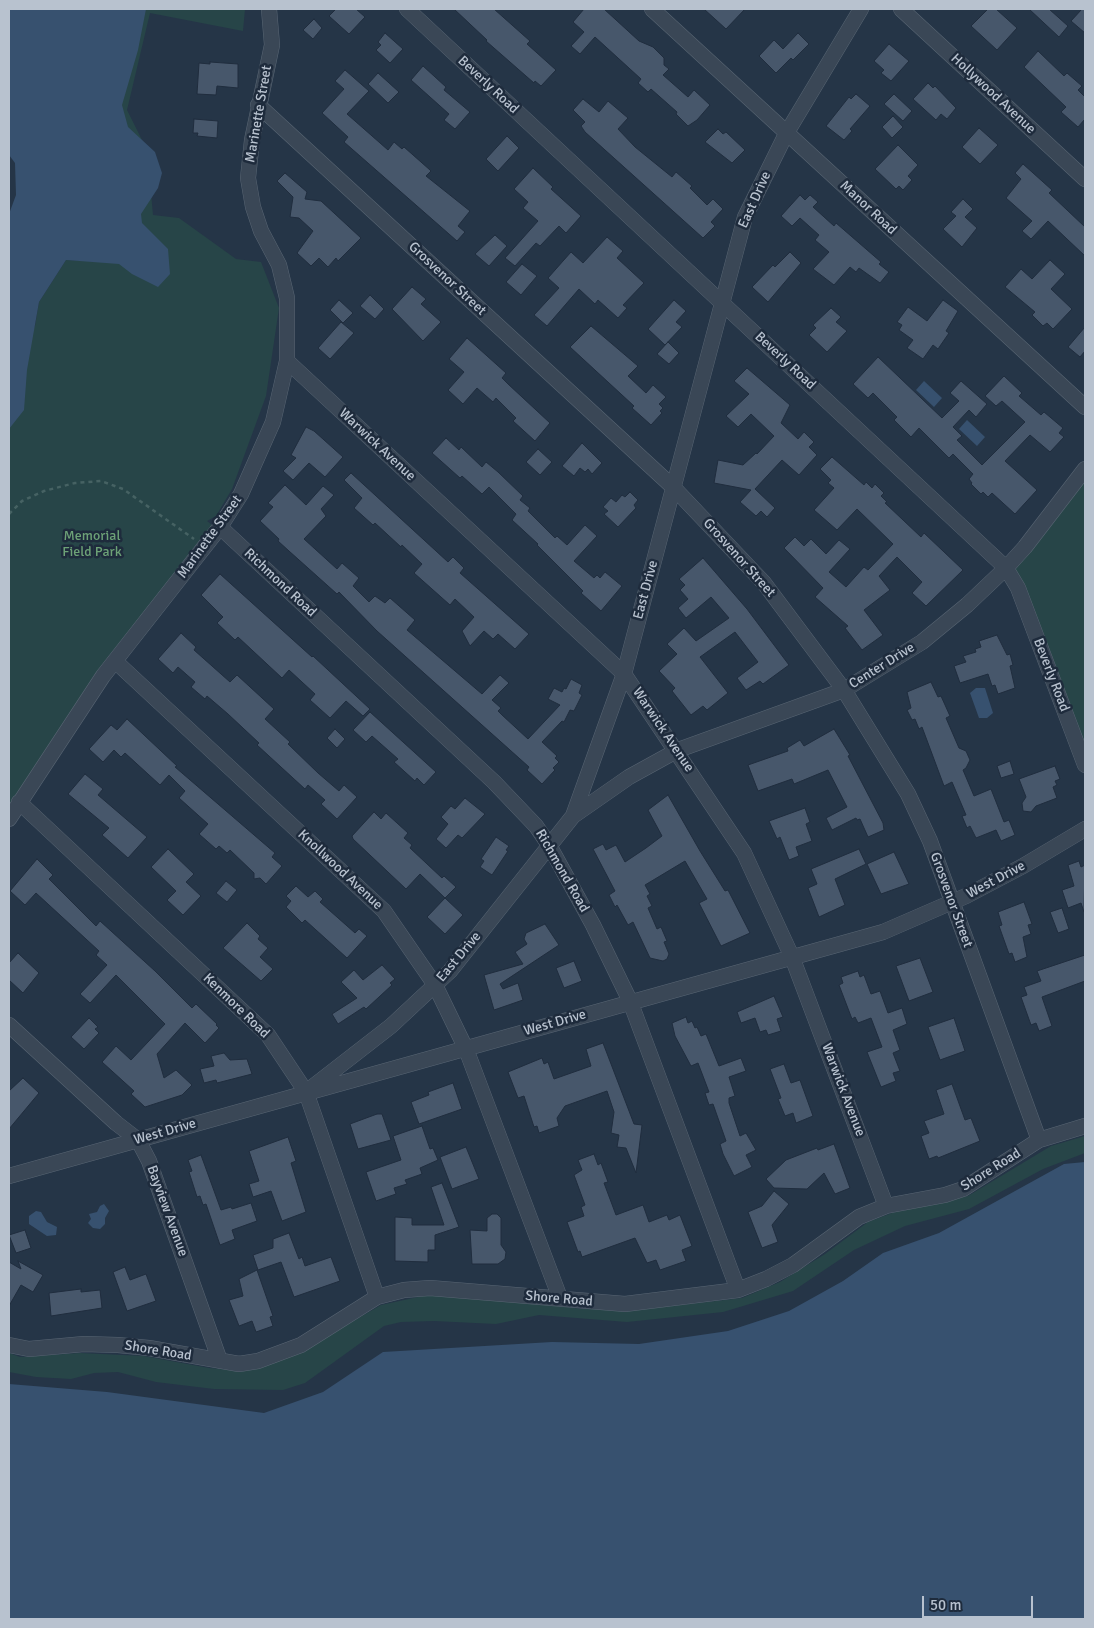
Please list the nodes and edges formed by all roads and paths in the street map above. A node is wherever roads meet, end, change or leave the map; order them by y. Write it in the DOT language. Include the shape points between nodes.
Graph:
graph roads {
  1 [pos="269,9"];
  2 [pos="407,9"];
  3 [pos="652,9"];
  4 [pos="862,9"];
  5 [pos="902,9"];
  6 [pos="258,106"];
  7 [pos="786,134"];
  8 [pos="1085,179"];
  9 [pos="721,302"];
  10 [pos="287,361"];
  11 [pos="1085,407"];
  12 [pos="1085,469"];
  13 [pos="673,487"];
  14 [pos="9,514"];
  15 [pos="220,528"];
  16 [pos="206,546"];
  17 [pos="1006,568"];
  18 [pos="115,661"];
  19 [pos="624,674"];
  20 [pos="844,690"];
  21 [pos="678,750"];
  22 [pos="1085,765"];
  23 [pos="18,802"];
  24 [pos="573,816"];
  25 [pos="9,819"];
  26 [pos="1085,828"];
  27 [pos="549,845"];
  28 [pos="952,903"];
  29 [pos="792,957"];
  30 [pos="435,985"];
  31 [pos="630,1001"];
  32 [pos="9,1024"];
  33 [pos="466,1048"];
  34 [pos="306,1092"];
  35 [pos="1085,1126"];
  36 [pos="138,1140"];
  37 [pos="1039,1140"];
  38 [pos="9,1176"];
  39 [pos="886,1206"];
  40 [pos="738,1290"];
  41 [pos="377,1297"];
  42 [pos="560,1298"];
  43 [pos="9,1346"];
  44 [pos="220,1361"];
  1 -- 6 [label="street, Marinette Street" via="272,45"];
  2 -- 9 [label="street, Beverly Road"];
  3 -- 7 [label="street, Manor Road"];
  4 -- 7 [label="street, East Drive"];
  5 -- 8 [label="street, Hollywood Avenue"];
  6 -- 10 [label="street, Marinette Street" via="248,178 253,207 284,282"];
  6 -- 13 [label="street, Grosvenor Street"];
  7 -- 9 [label="street, East Drive" via="744,217"];
  7 -- 11 [label="street, Manor Road"];
  9 -- 13 [label="street, East Drive"];
  9 -- 17 [label="street, Beverly Road"];
  10 -- 15 [label="street, Marinette Street" via="273,422 259,459"];
  10 -- 19 [label="street, Warwick Avenue"];
  12 -- 17 [label="street, Center Drive"];
  13 -- 19 [label="street, East Drive"];
  13 -- 20 [label="street, Grosvenor Street" via="764,583"];
  14 -- 16 [label="path" via="22,501 44,491 75,483 101,482 122,489"];
  15 -- 16 [label="street, Marinette Street"];
  15 -- 27 [label="street, Richmond Road" via="494,782 536,826"];
  16 -- 18 [label="street, Marinette Street"];
  17 -- 20 [label="street, Center Drive" via="922,642"];
  17 -- 22 [label="street, Beverly Road" via="1018,588"];
  18 -- 23 [label="street, Marinette Street"];
  18 -- 30 [label="street, Knollwood Avenue" via="384,911"];
  19 -- 21 [label="street, Warwick Avenue"];
  19 -- 24 [label="street, East Drive"];
  20 -- 21 [label="street, Center Drive"];
  20 -- 28 [label="street, Grosvenor Street" via="908,794 930,841"];
  21 -- 24 [label="street, Center Drive" via="629,777"];
  21 -- 29 [label="street, Warwick Avenue" via="744,852"];
  23 -- 25 [label="street, Marinette Street"];
  23 -- 34 [label="street, Kenmore Road" via="268,1035"];
  24 -- 27 [label="street, East Drive"];
  26 -- 28 [label="street, West Drive" via="1023,866"];
  27 -- 30 [label="street, East Drive"];
  27 -- 31 [label="street, Richmond Road"];
  28 -- 29 [label="street, West Drive" via="883,932"];
  28 -- 37 [label="street, Grosvenor Street"];
  29 -- 31 [label="street, West Drive"];
  29 -- 39 [label="street, Warwick Avenue"];
  30 -- 33 [label="street, Knollwood Avenue"];
  30 -- 34 [label="street, East Drive" via="391,1026"];
  31 -- 33 [label="street, West Drive"];
  31 -- 40 [label="street, Richmond Road"];
  32 -- 36 [label="street, Bayview Avenue"];
  33 -- 34 [label="street, West Drive"];
  33 -- 42 [label="street, Knollwood Avenue"];
  34 -- 36 [label="street, West Drive"];
  34 -- 41 [label="street, Kenmore Road"];
  35 -- 37 [label="street, Shore Road"];
  36 -- 38 [label="street, West Drive"];
  36 -- 44 [label="street, Bayview Avenue" via="149,1161"];
  37 -- 39 [label="street, Shore Road" via="963,1189"];
  39 -- 40 [label="street, Shore Road" via="859,1217 793,1265"];
  40 -- 42 [label="street, Shore Road" via="625,1304"];
  41 -- 42 [label="street, Shore Road" via="430,1288"];
  41 -- 44 [label="street, Shore Road" via="281,1353 239,1364"];
  43 -- 44 [label="street, Shore Road" via="118,1345"];
}
